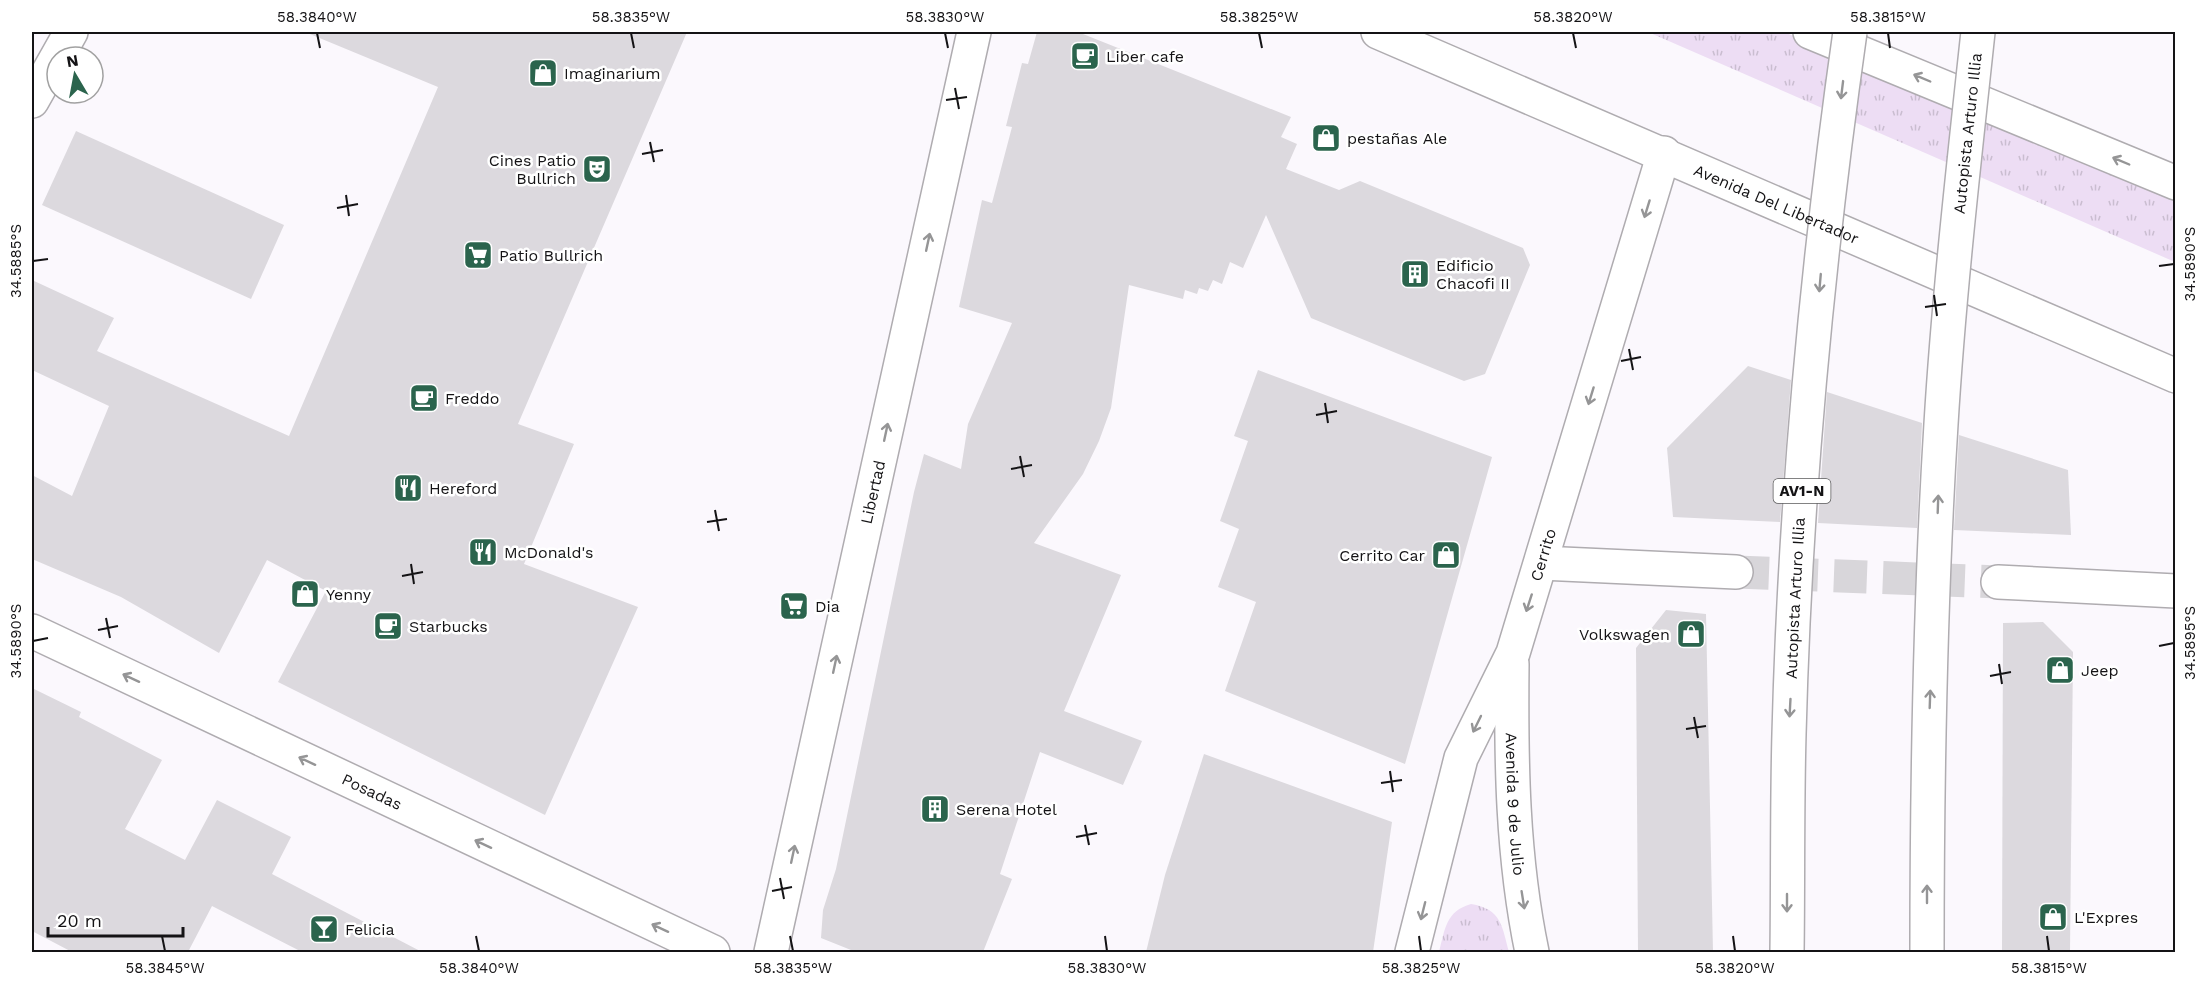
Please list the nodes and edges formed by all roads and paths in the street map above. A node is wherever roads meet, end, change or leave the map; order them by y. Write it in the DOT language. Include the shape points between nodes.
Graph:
graph roads {
  1 [pos="71,32"];
  2 [pos="974,32"];
  3 [pos="1378,32"];
  4 [pos="1810,32"];
  5 [pos="1850,32"];
  6 [pos="1978,32"];
  7 [pos="32,101"];
  8 [pos="1664,153"];
  9 [pos="2175,183"];
  10 [pos="2175,376"];
  11 [pos="1541,564"];
  12 [pos="1736,572"];
  13 [pos="1998,582"];
  14 [pos="2175,591"];
  15 [pos="32,631"];
  16 [pos="1513,653"];
  17 [pos="713,952"];
  18 [pos="771,952"];
  19 [pos="1412,952"];
  20 [pos="1532,952"];
  21 [pos="1787,952"];
  22 [pos="1927,952"];
  1 -- 7 [label="main road"];
  18 -- 2 [label="main road, Libertad, one-way"];
  3 -- 8 [label="main road, Avenida Del Libertador"];
  9 -- 4 [label="main road, one-way"];
  5 -- 21 [label="main road, Autopista Arturo Illia / AV1-N, one-way, bridge" via="1821,271 1801,502 1789,733"];
  22 -- 6 [label="main road, Autopista Arturo Illia, one-way, bridge" via="1930,709 1941,424"];
  8 -- 10 [label="main road, Avenida Del Libertador"];
  8 -- 11 [label="main road, Cerrito, one-way"];
  11 -- 12 [label="main road"];
  11 -- 16 [label="main road, Cerrito, one-way"];
  13 -- 14 [label="main road"];
  17 -- 15 [label="main road, Posadas, one-way"];
  16 -- 19 [label="main road, Cerrito, one-way" via="1461,758"];
  16 -- 20 [label="main road, Avenida 9 de Julio, one-way" via="1513,814"];
}
